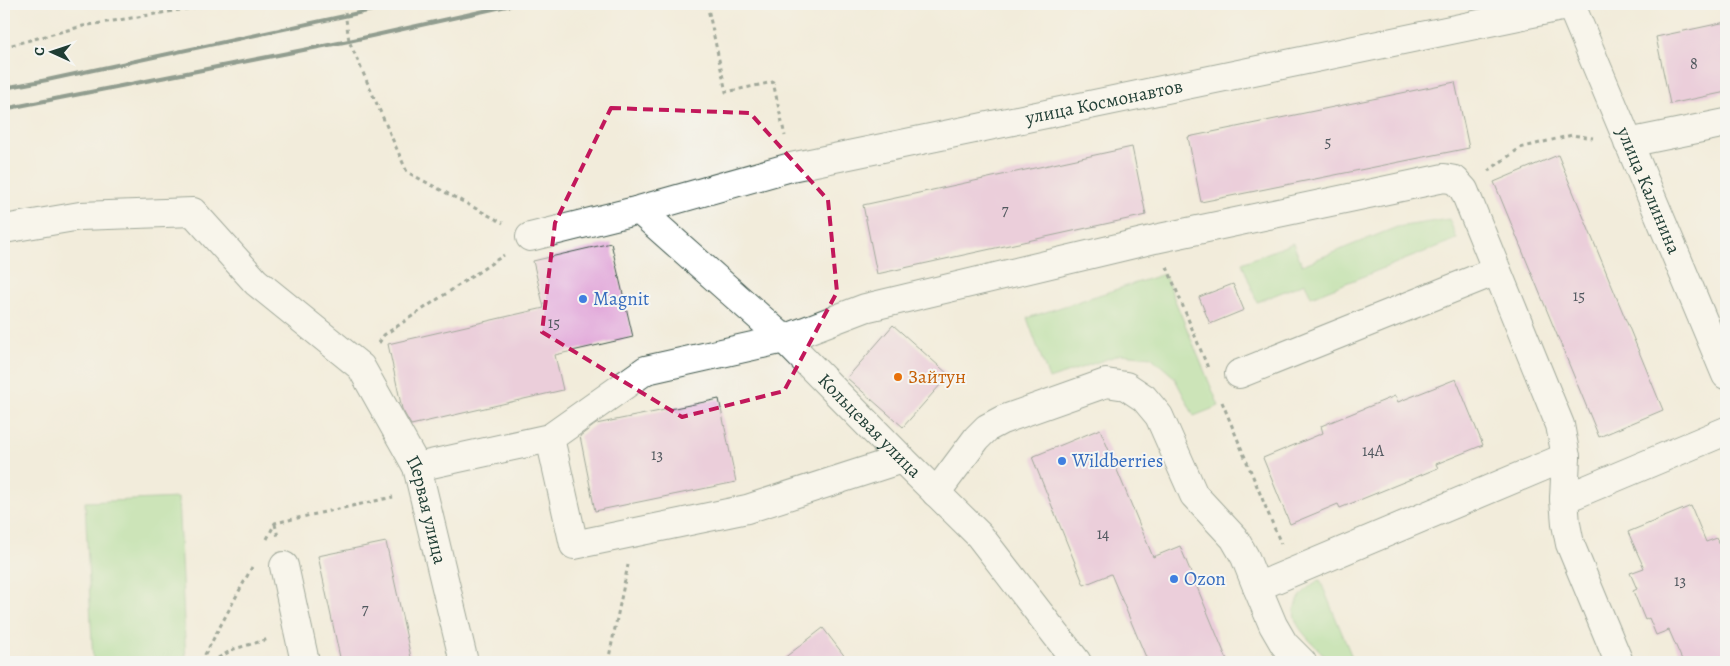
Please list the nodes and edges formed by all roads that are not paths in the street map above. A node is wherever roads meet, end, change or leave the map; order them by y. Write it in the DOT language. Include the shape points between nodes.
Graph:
graph roads {
  1 [pos="1570,5"];
  2 [pos="1726,123"];
  3 [pos="1628,143"];
  4 [pos="639,210"];
  5 [pos="4,229"];
  6 [pos="530,237"];
  7 [pos="1496,271"];
  8 [pos="1716,320"];
  9 [pos="784,339"];
  10 [pos="1239,374"];
  11 [pos="1726,376"];
  12 [pos="1726,431"];
  13 [pos="550,438"];
  14 [pos="1566,456"];
  15 [pos="902,460"];
  16 [pos="417,467"];
  17 [pos="936,493"];
  18 [pos="1564,499"];
  19 [pos="284,566"];
  20 [pos="1257,588"];
  21 [pos="305,662"];
  22 [pos="464,662"];
  23 [pos="1078,662"];
  24 [pos="1302,662"];
  25 [pos="1619,662"];
  1 -- 3 [label="street, улица Калинина"];
  1 -- 4 [label="street, улица Космонавтов" via="791,167"];
  2 -- 3 [label="street"];
  3 -- 8 [label="street, улица Калинина"];
  4 -- 6 [label="street, улица Космонавтов"];
  4 -- 9 [label="street, Кольцевая улица"];
  5 -- 16 [label="street, Первая улица" via="80,216 193,212 256,282 361,367"];
  7 -- 9 [label="street" via="1464,190 1455,180 1444,178 1155,239 865,308"];
  7 -- 10 [label="street"];
  7 -- 14 [label="street" via="1560,425"];
  8 -- 11 [label="street, улица Калинина"];
  9 -- 13 [label="street" via="646,370"];
  9 -- 15 [label="street, Кольцевая улица"];
  12 -- 18 [label="street"];
  13 -- 15 [label="street" via="574,545 747,509"];
  13 -- 16 [label="street"];
  14 -- 18 [label="street"];
  14 -- 20 [label="street"];
  15 -- 17 [label="street, Кольцевая улица"];
  16 -- 22 [label="street, Первая улица"];
  17 -- 20 [label="street" via="987,428 1106,383 1126,386 1144,398 1159,416 1194,495 1234,538"];
  17 -- 23 [label="street, Кольцевая улица" via="979,535"];
  18 -- 25 [label="street" via="1570,544"];
  19 -- 21 [label="street"];
  20 -- 24 [label="street" via="1272,625 1284,644"];
}
